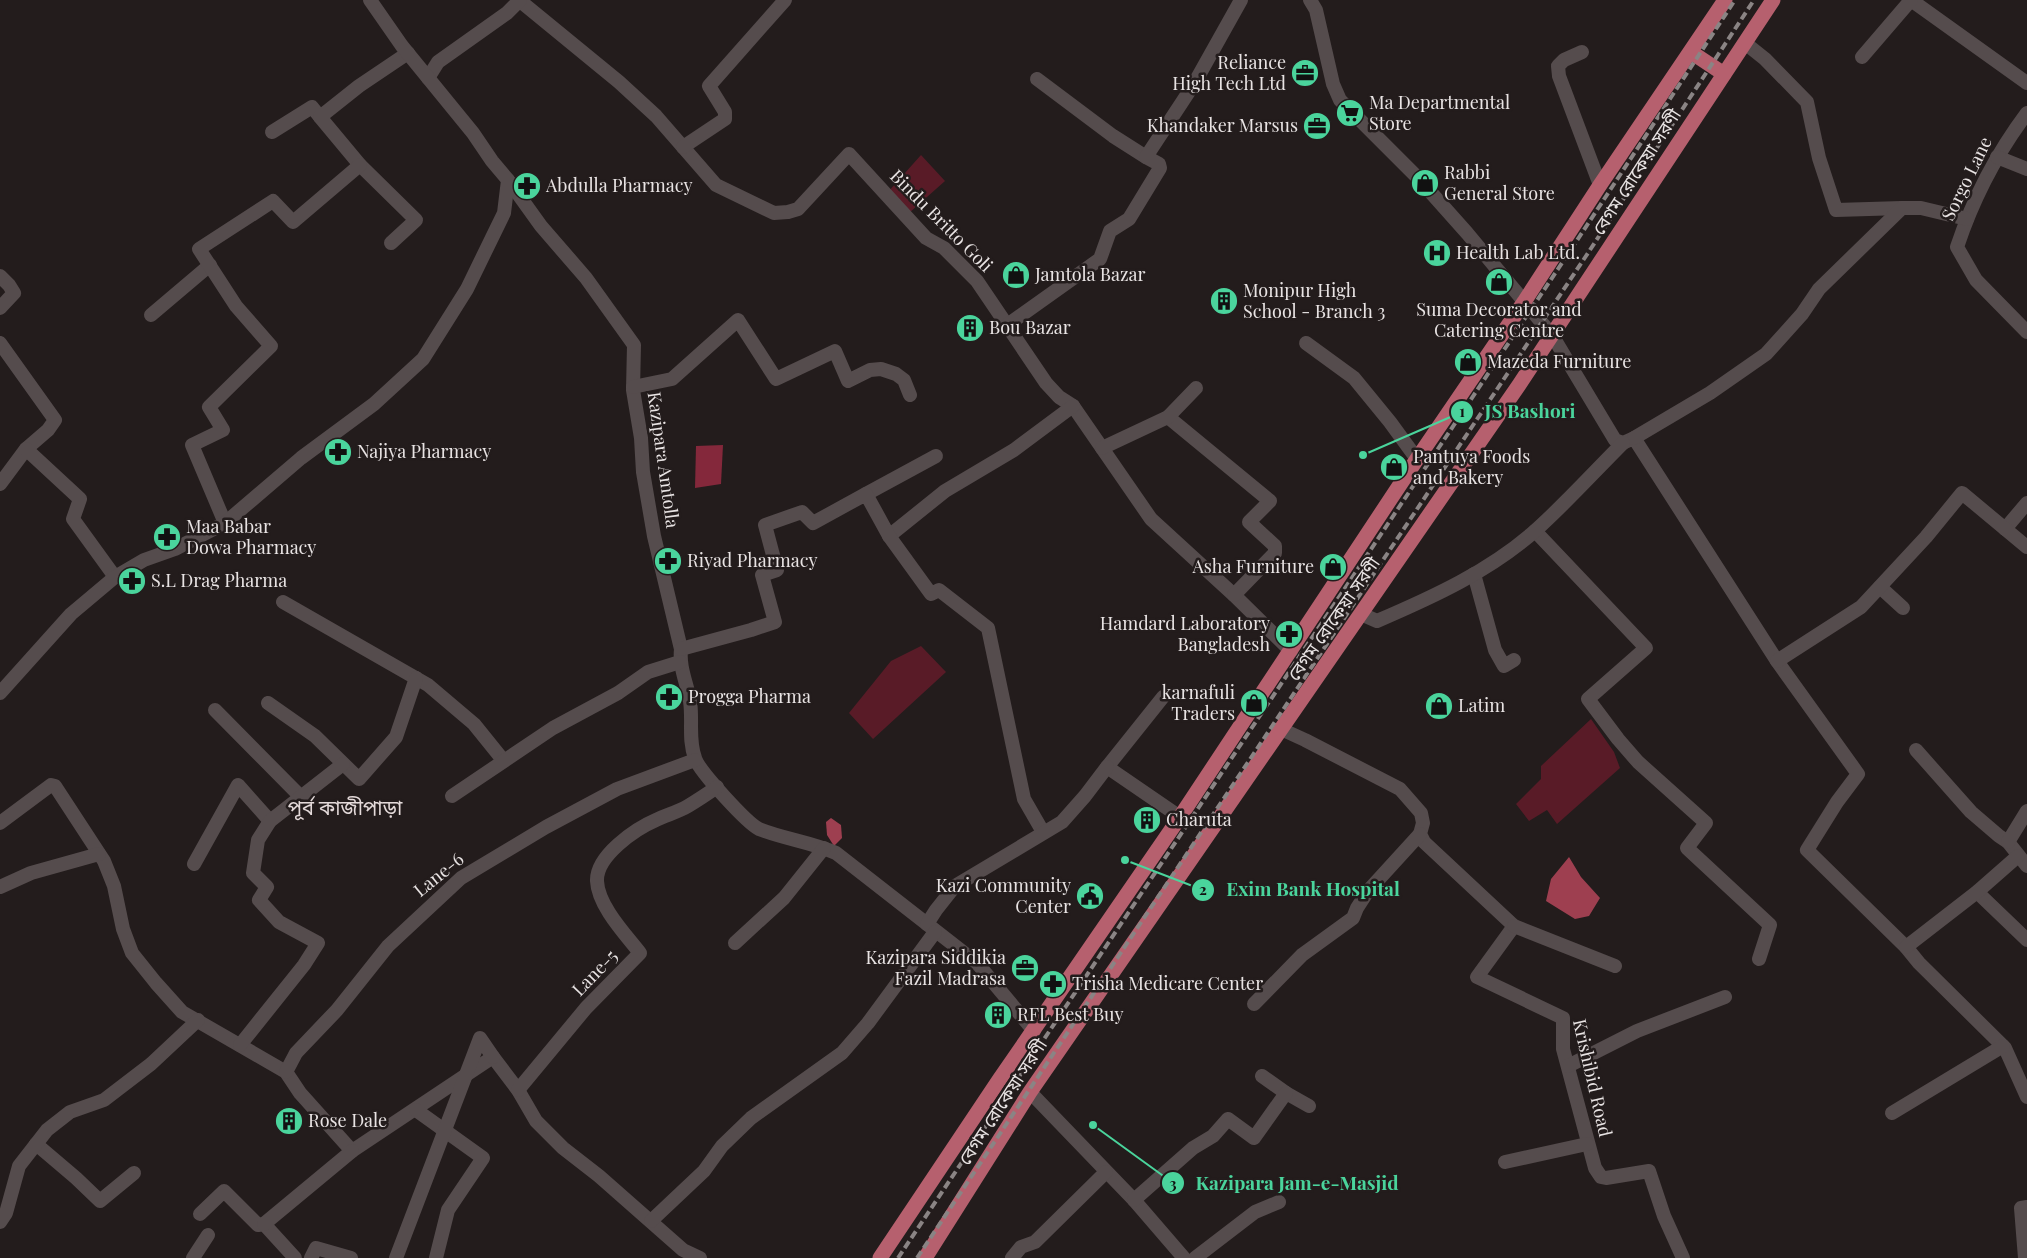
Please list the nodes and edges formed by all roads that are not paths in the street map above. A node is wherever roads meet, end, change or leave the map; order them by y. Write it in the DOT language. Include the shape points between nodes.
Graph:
graph roads {
  1 [pos="370,0"];
  2 [pos="520,0"];
  3 [pos="785,0"];
  4 [pos="1241,0"];
  5 [pos="1310,0"];
  6 [pos="1725,0"];
  7 [pos="1773,0"];
  8 [pos="1911,0"];
  9 [pos="1745,43"];
  10 [pos="1582,52"];
  11 [pos="1691,52"];
  12 [pos="408,53"];
  13 [pos="1862,57"];
  14 [pos="1724,74"];
  15 [pos="428,78"];
  16 [pos="1037,79"];
  17 [pos="2027,82"];
  18 [pos="2027,113"];
  19 [pos="320,117"];
  20 [pos="272,132"];
  21 [pos="683,147"];
  22 [pos="1146,156"];
  23 [pos="1997,157"];
  24 [pos="360,164"];
  25 [pos="2027,169"];
  26 [pos="508,180"];
  27 [pos="1600,185"];
  28 [pos="1902,208"];
  29 [pos="1966,219"];
  30 [pos="391,243"];
  31 [pos="210,265"];
  32 [pos="0,276"];
  33 [pos="1524,302"];
  34 [pos="0,308"];
  35 [pos="151,314"];
  36 [pos="1006,326"];
  37 [pos="2027,332"];
  38 [pos="1552,335"];
  39 [pos="0,343"];
  40 [pos="1306,343"];
  41 [pos="633,388"];
  42 [pos="1196,388"];
  43 [pos="910,395"];
  44 [pos="1073,406"];
  45 [pos="1168,417"];
  46 [pos="1628,441"];
  47 [pos="26,448"];
  48 [pos="1102,448"];
  49 [pos="936,456"];
  50 [pos="1417,459"];
  51 [pos="0,484"];
  52 [pos="866,494"];
  53 [pos="2027,503"];
  54 [pos="225,523"];
  55 [pos="2005,529"];
  56 [pos="1535,531"];
  57 [pos="889,536"];
  58 [pos="2027,547"];
  59 [pos="1474,574"];
  60 [pos="114,577"];
  61 [pos="1880,587"];
  62 [pos="1234,595"];
  63 [pos="283,602"];
  64 [pos="1903,608"];
  65 [pos="1361,614"];
  66 [pos="1291,651"];
  67 [pos="680,655"];
  68 [pos="1514,660"];
  69 [pos="1777,662"];
  70 [pos="416,678"];
  71 [pos="0,693"];
  72 [pos="1163,697"];
  73 [pos="268,703"];
  74 [pos="215,710"];
  75 [pos="1281,729"];
  76 [pos="1916,750"];
  77 [pos="503,760"];
  78 [pos="695,760"];
  79 [pos="343,764"];
  80 [pos="1107,767"];
  81 [pos="717,787"];
  82 [pos="452,796"];
  83 [pos="302,798"];
  84 [pos="2027,811"];
  85 [pos="1180,817"];
  86 [pos="270,821"];
  87 [pos="0,823"];
  88 [pos="1043,832"];
  89 [pos="1420,834"];
  90 [pos="2008,842"];
  91 [pos="824,848"];
  92 [pos="100,854"];
  93 [pos="2023,861"];
  94 [pos="194,864"];
  95 [pos="0,887"];
  96 [pos="1977,892"];
  97 [pos="1514,926"];
  98 [pos="931,928"];
  99 [pos="2027,940"];
  100 [pos="735,942"];
  101 [pos="1906,947"];
  102 [pos="1759,959"];
  103 [pos="1615,966"];
  104 [pos="1725,997"];
  105 [pos="1254,1004"];
  106 [pos="198,1020"];
  107 [pos="1034,1031"];
  108 [pos="240,1045"];
  109 [pos="2002,1046"];
  110 [pos="493,1057"];
  111 [pos="1568,1066"];
  112 [pos="286,1072"];
  113 [pos="1262,1076"];
  114 [pos="518,1090"];
  115 [pos="1030,1092"];
  116 [pos="1286,1093"];
  117 [pos="2027,1097"];
  118 [pos="1309,1106"];
  119 [pos="416,1110"];
  120 [pos="1892,1113"];
  121 [pos="36,1144"];
  122 [pos="1588,1144"];
  123 [pos="352,1151"];
  124 [pos="1505,1162"];
  125 [pos="1106,1172"];
  126 [pos="134,1173"];
  127 [pos="1134,1200"];
  128 [pos="1279,1202"];
  129 [pos="2027,1207"];
  130 [pos="200,1214"];
  131 [pos="2,1215"];
  132 [pos="651,1221"];
  133 [pos="264,1224"];
  134 [pos="208,1235"];
  135 [pos="193,1258"];
  136 [pos="295,1258"];
  137 [pos="311,1258"];
  138 [pos="350,1258"];
  139 [pos="396,1258"];
  140 [pos="436,1258"];
  141 [pos="700,1258"];
  142 [pos="880,1258"];
  143 [pos="925,1258"];
  144 [pos="1012,1258"];
  145 [pos="1184,1258"];
  146 [pos="1195,1258"];
  147 [pos="1683,1258"];
  148 [pos="2025,1258"];
  1 -- 12 [label="street, Kazipara Amtolla"];
  2 -- 15 [label="street" via="507,13 438,62"];
  2 -- 21 [label="street" via="619,82 656,116"];
  3 -- 21 [label="street" via="709,86 725,112 725,119"];
  4 -- 22 [label="street" via="1194,84"];
  5 -- 33 [label="street" via="1316,10 1333,84 1340,100 1418,178"];
  6 -- 11 [label="main road, বেগম রোকেয়া সরণী"];
  7 -- 9 [label="main road, বেগম রোকেয়া সরণী"];
  8 -- 13 [label="street"];
  8 -- 17 [label="street"];
  9 -- 14 [label="main road, বেগম রোকেয়া সরণী"];
  9 -- 28 [label="street" via="1807,102 1819,158 1836,210"];
  10 -- 27 [label="street" via="1558,66 1559,76"];
  11 -- 14 [label="main road"];
  11 -- 27 [label="main road, বেগম রোকেয়া সরণী"];
  12 -- 15 [label="street, Kazipara Amtolla"];
  12 -- 19 [label="street"];
  14 -- 38 [label="main road, বেগম রোকেয়া সরণী"];
  15 -- 26 [label="street, Kazipara Amtolla"];
  16 -- 22 [label="street" via="1113,136"];
  18 -- 23 [label="street, Sorgo Lane"];
  19 -- 20 [label="street" via="312,107"];
  19 -- 24 [label="street"];
  21 -- 36 [label="street, Bindu Britto Goli" via="716,185 774,213 798,209 849,154 926,238 944,248 963,266"];
  22 -- 36 [label="street" via="1160,168 1129,219 1110,231 1100,259"];
  23 -- 25 [label="street"];
  23 -- 29 [label="street, Sorgo Lane"];
  24 -- 30 [label="street" via="416,220"];
  24 -- 31 [label="street" via="293,222 273,201 199,249"];
  26 -- 41 [label="street, Kazipara Amtolla" via="541,226 586,278 634,345"];
  26 -- 54 [label="street" via="504,213 467,289 423,359 374,404 301,458"];
  27 -- 33 [label="main road, বেগম রোকেয়া সরণী"];
  28 -- 29 [label="street" via="1921,208"];
  28 -- 46 [label="street" via="1820,289 1766,354 1710,393"];
  29 -- 37 [label="street, Sorgo Lane" via="1957,247 1963,260 1982,287"];
  31 -- 35 [label="street"];
  31 -- 54 [label="street" via="236,306 271,346 209,407 223,430 192,445"];
  32 -- 34 [label="street" via="14,293"];
  33 -- 38 [label="street"];
  33 -- 50 [label="main road, বেগম রোকেয়া সরণী"];
  36 -- 44 [label="street" via="1046,383"];
  38 -- 46 [label="street" via="1615,440"];
  38 -- 65 [label="main road, বেগম রোকেয়া সরণী"];
  39 -- 47 [label="street" via="55,420"];
  40 -- 50 [label="street" via="1354,378"];
  41 -- 43 [label="street" via="672,379 738,320 776,379 835,351 848,381 870,370 880,369 904,380"];
  41 -- 67 [label="street, Kazipara Amtolla" via="654,536"];
  42 -- 45 [label="street"];
  44 -- 48 [label="street"];
  44 -- 57 [label="street" via="1014,450 945,491"];
  45 -- 48 [label="street"];
  45 -- 62 [label="street" via="1270,501 1249,522 1275,546 1275,553"];
  46 -- 56 [label="street"];
  46 -- 69 [label="street"];
  47 -- 51 [label="street"];
  47 -- 60 [label="street" via="80,499 73,519"];
  48 -- 62 [label="street" via="1151,519"];
  49 -- 52 [label="street"];
  50 -- 66 [label="main road, বেগম রোকেয়া সরণী"];
  52 -- 57 [label="street"];
  52 -- 67 [label="street" via="813,523 802,512 765,525 777,570 762,575 775,622"];
  53 -- 55 [label="street"];
  54 -- 60 [label="street"];
  55 -- 58 [label="street"];
  55 -- 61 [label="street" via="1962,493"];
  56 -- 59 [label="street"];
  56 -- 102 [label="street" via="1646,648 1588,699 1638,762 1706,823 1687,848 1770,924"];
  57 -- 88 [label="street" via="931,594 939,590 988,628 1024,799"];
  59 -- 65 [label="street" via="1377,621"];
  59 -- 68 [label="street" via="1495,650 1504,666"];
  60 -- 71 [label="street" via="71,614"];
  61 -- 64 [label="street"];
  61 -- 69 [label="street" via="1861,607"];
  62 -- 66 [label="street"];
  63 -- 70 [label="street"];
  65 -- 75 [label="main road, বেগম রোকেয়া সরণী"];
  66 -- 85 [label="main road, বেগম রোকেয়া সরণী"];
  67 -- 77 [label="street"];
  67 -- 78 [label="street, Kazipara Amtolla" via="690,702 690,738"];
  69 -- 101 [label="street" via="1858,774 1807,850"];
  70 -- 77 [label="street" via="474,724"];
  70 -- 79 [label="street" via="396,737 359,779"];
  72 -- 80 [label="street"];
  73 -- 79 [label="street" via="315,736"];
  74 -- 83 [label="street"];
  75 -- 89 [label="street" via="1400,789 1422,813"];
  75 -- 115 [label="main road, বেগম রোকেয়া সরণী"];
  76 -- 90 [label="street" via="1971,812"];
  77 -- 82 [label="street"];
  78 -- 81 [label="street, Kazipara Amtolla"];
  78 -- 112 [label="street, Lane-6" via="617,789 461,878 388,946 337,1010 296,1053"];
  79 -- 83 [label="street"];
  80 -- 85 [label="street"];
  80 -- 88 [label="street" via="1062,822"];
  81 -- 91 [label="street, Kazipara Amtolla" via="757,828"];
  81 -- 114 [label="street, Lane-5" via="686,807 641,828 618,845 603,862 597,882 603,901 640,953 586,1008"];
  83 -- 86 [label="street"];
  84 -- 90 [label="street"];
  85 -- 107 [label="main road, বেগম রোকেয়া সরণী"];
  86 -- 94 [label="street" via="238,785"];
  86 -- 108 [label="street" via="258,840 253,873 267,887 259,900 279,922 318,943"];
  87 -- 92 [label="street" via="54,784"];
  88 -- 98 [label="street" via="955,886 936,910"];
  89 -- 97 [label="street" via="1424,842"];
  89 -- 105 [label="street" via="1368,891 1353,918 1302,955"];
  90 -- 93 [label="street"];
  91 -- 98 [label="street, Kazipara Amtolla" via="836,853"];
  91 -- 100 [label="street" via="784,898"];
  92 -- 95 [label="street" via="31,873"];
  92 -- 106 [label="street" via="114,886 122,929 132,953 182,1012"];
  93 -- 96 [label="street"];
  96 -- 99 [label="street"];
  96 -- 101 [label="street"];
  97 -- 103 [label="street"];
  97 -- 111 [label="street, Krishibid Road" via="1477,977 1563,1018 1563,1048"];
  98 -- 107 [label="street, Kazipara Amtolla" via="977,963"];
  98 -- 132 [label="street" via="868,1023 842,1053 751,1118 722,1146 704,1171"];
  101 -- 109 [label="street"];
  104 -- 111 [label="street" via="1637,1031"];
  106 -- 108 [label="street"];
  106 -- 121 [label="street" via="151,1064 104,1100 70,1112 47,1130"];
  107 -- 142 [label="main road, বেগম রোকেয়া সরণী"];
  108 -- 112 [label="street"];
  109 -- 117 [label="street"];
  109 -- 120 [label="street"];
  110 -- 114 [label="street"];
  110 -- 119 [label="street"];
  110 -- 139 [label="street" via="480,1038"];
  111 -- 122 [label="street, Krishibid Road"];
  112 -- 123 [label="street" via="300,1093"];
  113 -- 116 [label="street"];
  114 -- 132 [label="street" via="536,1121 563,1148"];
  115 -- 125 [label="street"];
  115 -- 143 [label="main road, বেগম রোকেয়া সরণী"];
  116 -- 118 [label="street"];
  116 -- 127 [label="street" via="1254,1138 1228,1119 1213,1136 1193,1148"];
  119 -- 123 [label="street"];
  119 -- 140 [label="street" via="483,1158 448,1210"];
  121 -- 126 [label="street" via="100,1201"];
  121 -- 131 [label="street" via="19,1166"];
  122 -- 124 [label="street"];
  122 -- 147 [label="street, Krishibid Road" via="1601,1177 1649,1171"];
  123 -- 133 [label="street"];
  125 -- 127 [label="street"];
  125 -- 144 [label="street" via="1035,1242 1021,1247"];
  127 -- 145 [label="street"];
  128 -- 146 [label="street" via="1255,1212"];
  129 -- 148 [label="street" via="2021,1208"];
  130 -- 133 [label="street" via="224,1191 258,1226"];
  132 -- 141 [label="street" via="683,1250"];
  133 -- 136 [label="street"];
  134 -- 135 [label="street"];
  137 -- 138 [label="street" via="316,1248"];
}
